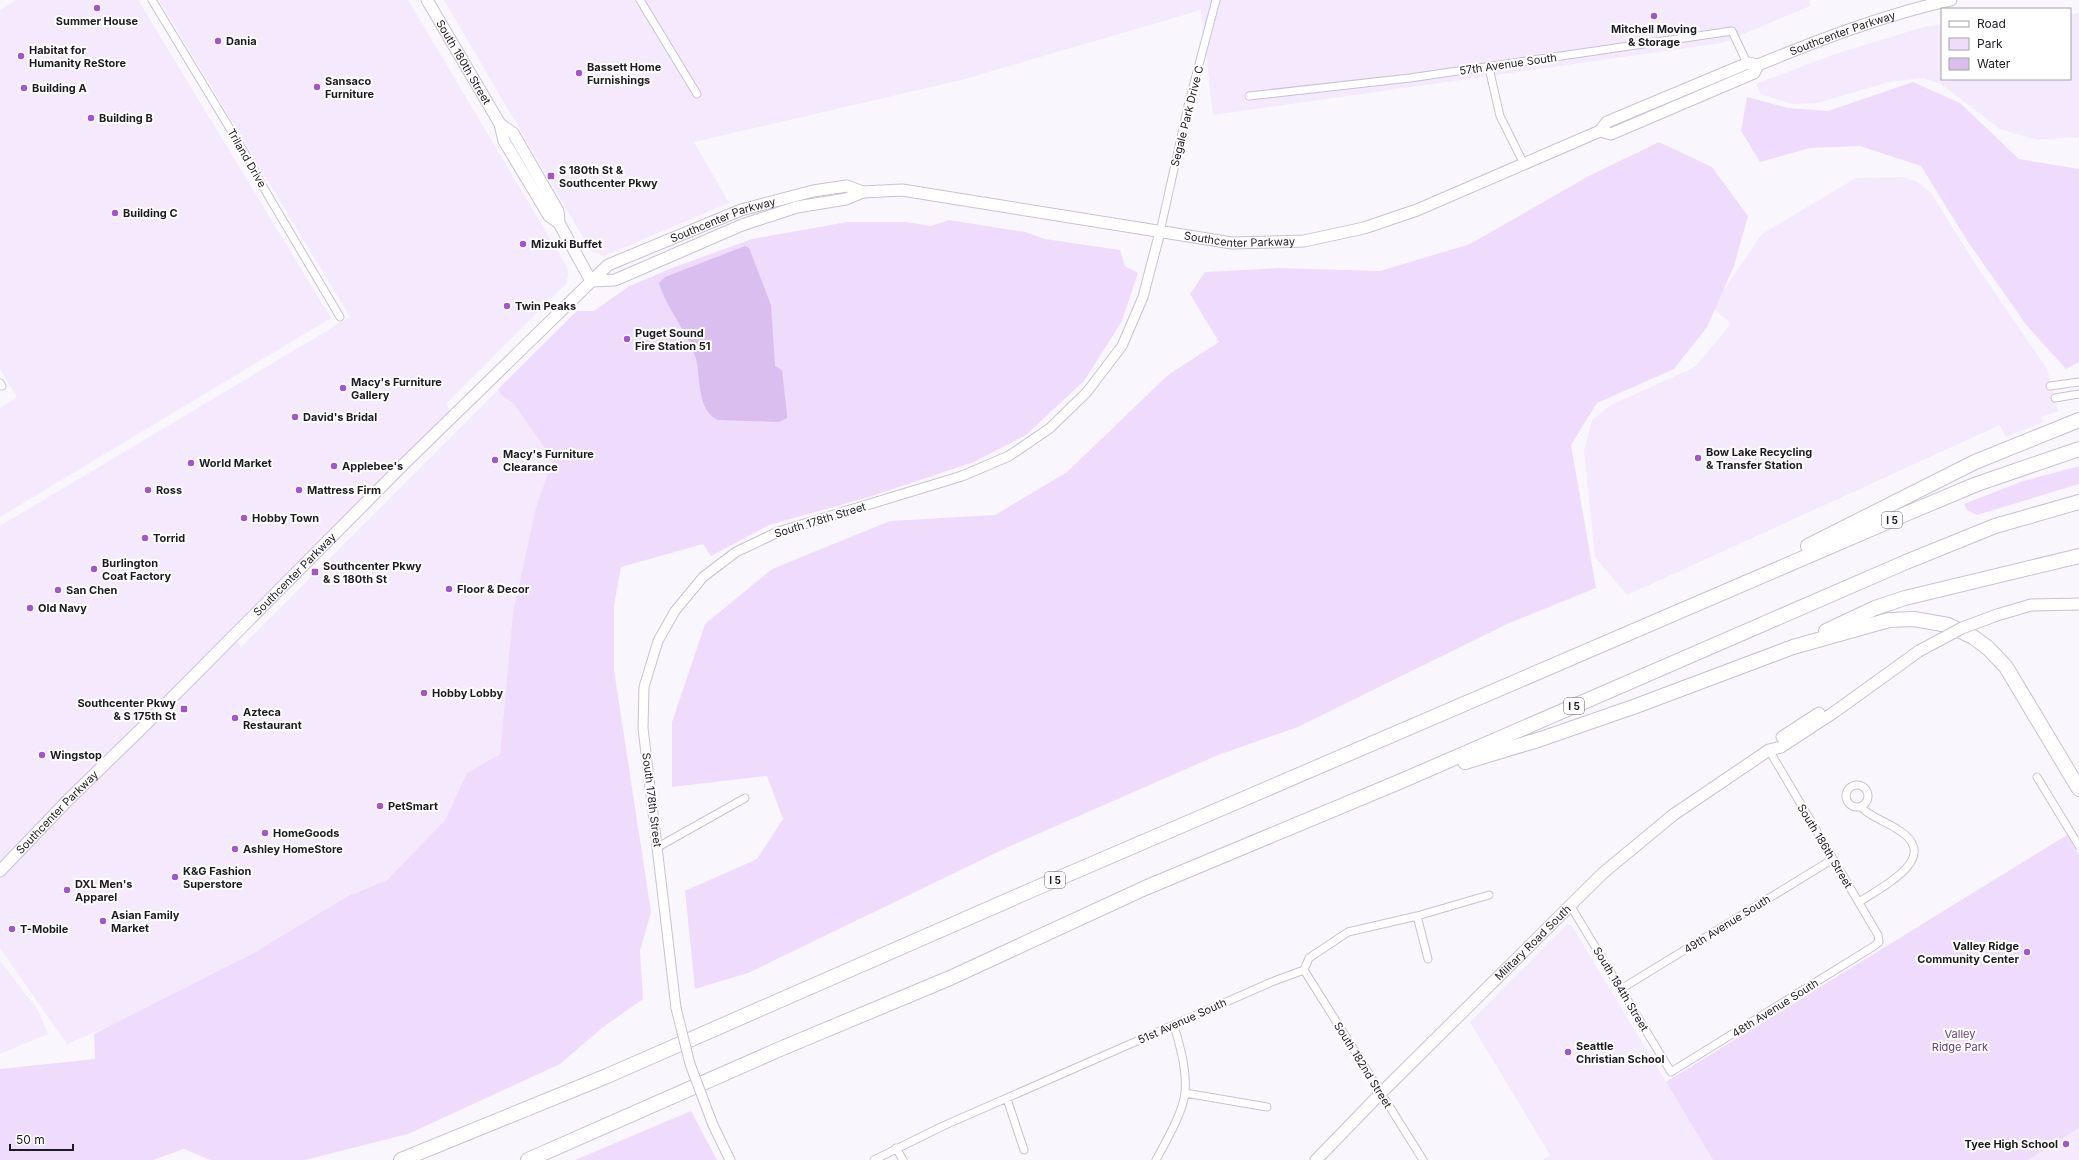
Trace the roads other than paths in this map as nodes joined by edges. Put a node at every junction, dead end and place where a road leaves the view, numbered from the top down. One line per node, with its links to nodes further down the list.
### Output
1 (152, 0): 14 (street, Triland Drive)
2 (427, 0): 13 (main road, South 180th Street)
3 (640, 0): 8 (street)
4 (1216, 0): 12 (street, Segale Park Drive C)
5 (1951, 0): 6 (main road, Southcenter Parkway)
6 (1752, 64): 7 (street, 57th Avenue South); 10 (main road, Southcenter Parkway)
7 (1489, 68): 9 (street, 57th Avenue South); 10 (street)
8 (697, 94)
9 (1249, 96)
10 (1524, 164): 12 (main road, Southcenter Parkway)
11 (863, 192): 12 (main road, Southcenter Parkway); 13 (main road, Southcenter Parkway); 13 (main road, Southcenter Parkway)
12 (1160, 232): 33 (street, South 178th Street)
13 (591, 281): 35 (main road, Southcenter Parkway)
14 (340, 317)
15 (2076, 383): 16 (street)
16 (2050, 386)
17 (2079, 394): 18 (street)
18 (2055, 398)
19 (2079, 420): 23 (highway)
20 (2079, 449): 23 (highway, I 5)
21 (2079, 502): 28 (highway, I 5)
22 (2079, 556): 25 (highway)
23 (1708, 598): 52 (highway, I 5)
24 (2079, 604): 26 (main road, Military Road South, bridge)
25 (1793, 647): 28 (highway); 29 (highway)
26 (1769, 750): 34 (street, South 186th Street); 38 (main road, Military Road South)
27 (2037, 777): 32 (street)
28 (1399, 782): 53 (highway, I 5)
29 (2079, 789)
30 (746, 798): 33 (street)
31 (1861, 807): 37 (street)
32 (2079, 846)
33 (658, 847): 54 (street, South 178th Street, bridge)
34 (1833, 858): 37 (street, South 186th Street); 43 (street, 49th Avenue South)
35 (0, 871)
36 (1489, 895): 39 (street)
37 (1859, 902): 40 (street, South 186th Street)
38 (1570, 905): 43 (street, South 184th Street); 47 (main road, Military Road South)
39 (1417, 916): 41 (street); 42 (street)
40 (1879, 942): 45 (street, 48th Avenue South)
41 (1428, 959)
42 (1304, 970): 44 (street, 51st Avenue South); 47 (street, South 182nd Street)
43 (1621, 989): 45 (street, South 184th Street)
44 (1174, 1025): 46 (street); 48 (street, 51st Avenue South)
45 (1672, 1072)
46 (1185, 1093): 49 (street); 57 (street)
47 (1380, 1093): 58 (main road, Military Road South); 59 (street, South 182nd Street)
48 (1007, 1099): 50 (street, 51st Avenue South); 51 (street)
49 (1267, 1106)
50 (896, 1148): 55 (street, 51st Avenue South); 56 (street)
51 (1024, 1150)
52 (401, 1160)
53 (528, 1160)
54 (730, 1160)
55 (874, 1160)
56 (903, 1160)
57 (1156, 1160)
58 (1316, 1160)
59 (1423, 1160)

